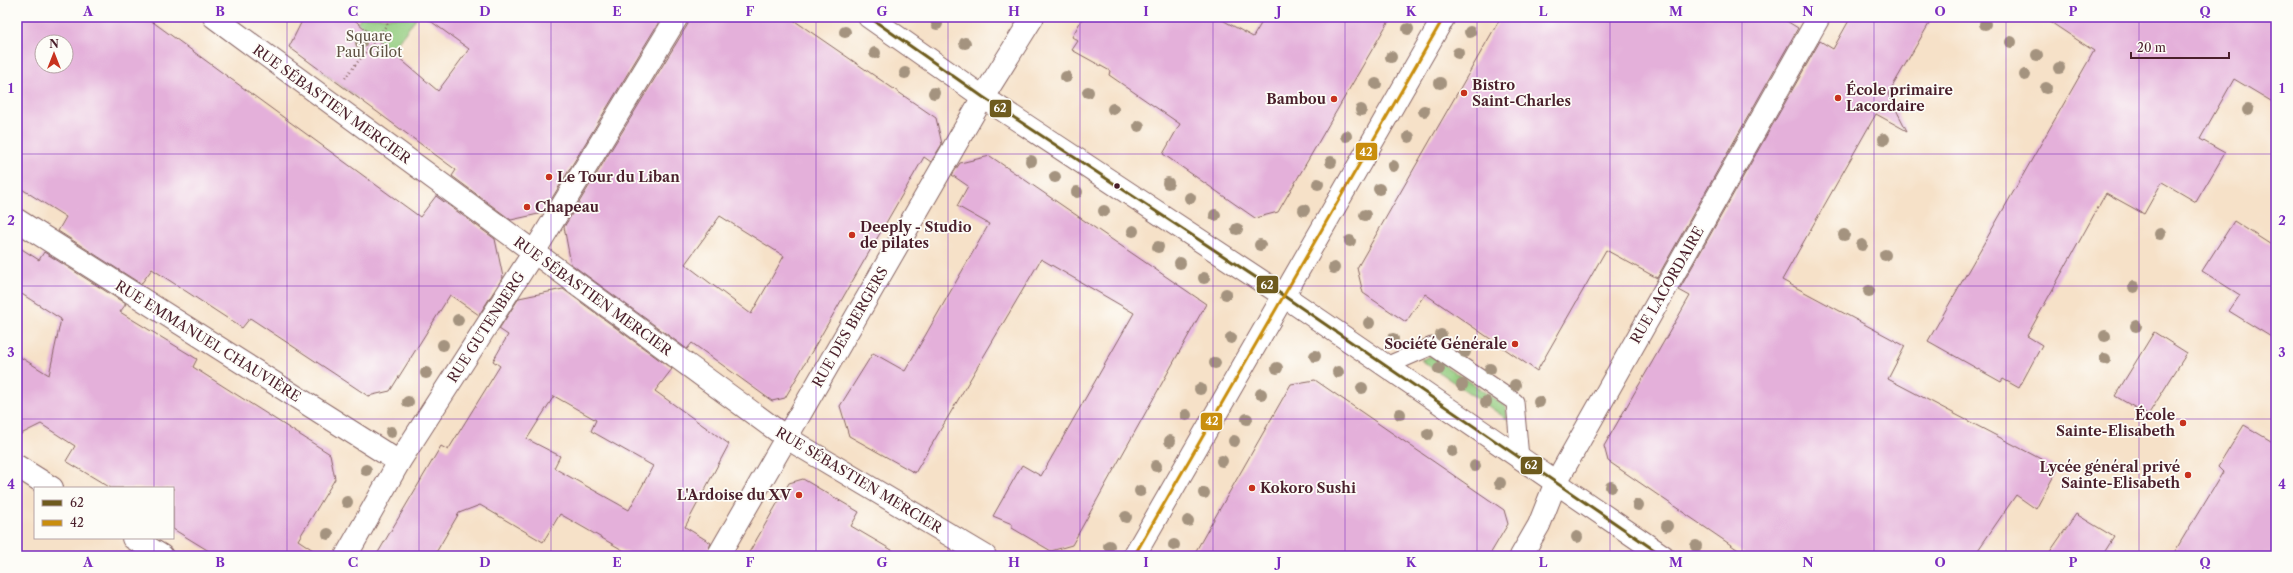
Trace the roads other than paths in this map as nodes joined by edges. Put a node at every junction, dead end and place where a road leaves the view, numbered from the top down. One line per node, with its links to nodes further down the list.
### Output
1 (214, 17): 9 (street, RUE SÉBASTIEN MERCIER)
2 (677, 17): 9 (street, RUE GUTENBERG)
3 (869, 17): 7 (street)
4 (1033, 17): 7 (street, RUE DES BERGERS)
5 (1444, 17): 10 (street)
6 (1819, 17): 16 (street, RUE LACORDAIRE)
7 (983, 97): 10 (street); 12 (street, RUE DES BERGERS)
8 (17, 220): 14 (street, RUE EMMANUEL CHAUVIÈRE)
9 (534, 252): 12 (street, RUE SÉBASTIEN MERCIER); 14 (street, RUE GUTENBERG)
10 (1284, 296): 11 (street); 23 (street)
11 (1386, 366): 13 (street); 13 (lane)
12 (787, 438): 21 (street, RUE DES BERGERS); 22 (street, RUE SÉBASTIEN MERCIER)
13 (1520, 458): 16 (street)
14 (399, 462): 20 (street, RUE GUTENBERG)
15 (17, 466): 17 (street)
16 (1556, 482): 24 (street, RUE LACORDAIRE); 25 (street)
17 (50, 487)
18 (135, 539): 19 (street)
19 (162, 556)
20 (346, 556)
21 (718, 556)
22 (986, 556)
23 (1134, 556)
24 (1521, 556)
25 (1663, 556)

